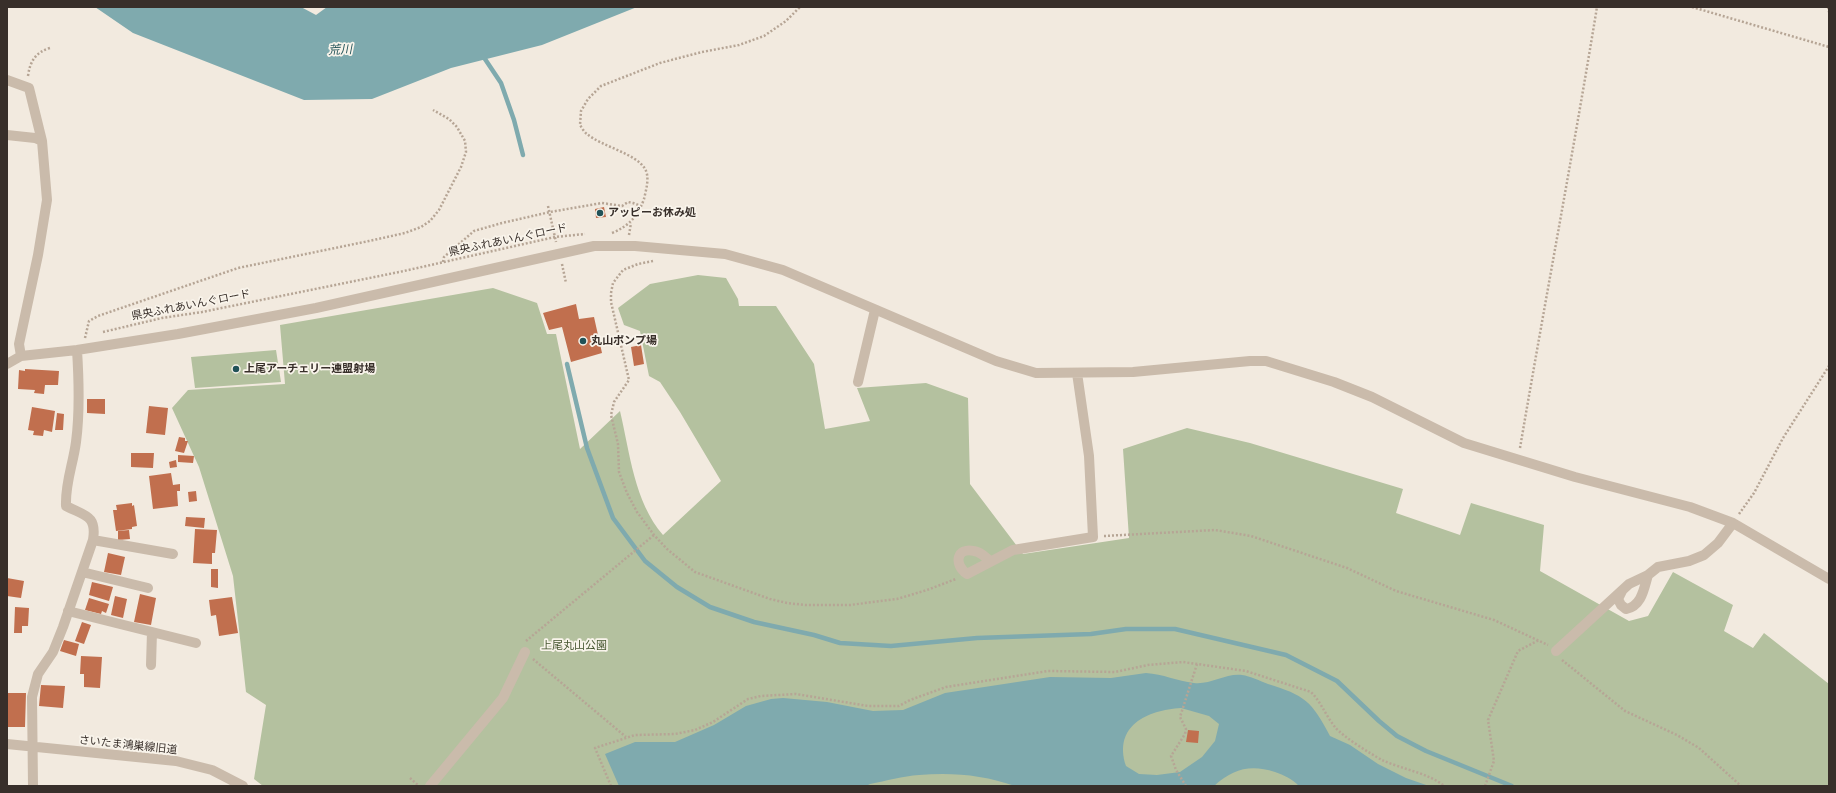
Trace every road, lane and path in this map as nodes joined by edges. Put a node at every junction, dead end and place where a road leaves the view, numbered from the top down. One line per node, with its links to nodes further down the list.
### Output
1 (800, 7): 14 (path)
2 (1597, 7): 31 (path)
3 (1692, 7): 6 (path)
4 (1828, 7): 5 (path)
5 (1829, 12)
6 (1829, 47)
7 (50, 48): 9 (path)
8 (7, 80): 9 (street)
9 (28, 88): 12 (street)
10 (433, 110): 25 (path)
11 (7, 135): 12 (street)
12 (42, 141): 26 (street)
13 (548, 206): 15 (path)
14 (641, 206): 15 (path); 17 (path)
15 (550, 212): 18 (path); 20 (path)
16 (586, 234): 18 (path, 県央ふれあいんぐロード)
17 (607, 235)
18 (556, 239): 20 (path, 県央ふれあいんぐロード)
19 (659, 259): 33 (path)
20 (443, 262): 24 (path, 県央ふれあいんぐロード)
21 (561, 262): 22 (path)
22 (566, 283)
23 (875, 310): 25 (street); 29 (street); 30 (street)
24 (98, 334)
25 (80, 349): 26 (street); 35 (street)
26 (21, 356): 27 (street)
27 (7, 364)
28 (1829, 366): 32 (path)
29 (1077, 373): 31 (street); 34 (street)
30 (858, 382)
31 (1518, 459): 32 (street)
32 (1733, 523): 40 (street); 41 (street)
33 (654, 535): 39 (path); 49 (path)
34 (1093, 537): 37 (street); 46 (path)
35 (93, 540): 36 (street); 38 (street)
36 (173, 554)
37 (990, 561): 39 (street); 39 (street)
38 (82, 572): 42 (street); 44 (street)
39 (967, 574)
40 (1648, 575): 43 (street); 43 (street)
41 (1829, 579)
42 (148, 588)
43 (1622, 590): 48 (street)
44 (68, 611): 45 (street); 54 (street)
45 (152, 632): 47 (street); 51 (street)
46 (1539, 640): 48 (path); 63 (path)
47 (196, 643)
48 (1556, 651): 64 (path)
49 (525, 652): 52 (path); 60 (street)
50 (1197, 664): 52 (path); 56 (path); 62 (path)
51 (152, 665)
52 (626, 737): 61 (path)
53 (7, 744): 54 (street, さいたま鴻巣線旧道)
54 (34, 747): 57 (street); 58 (street, さいたま鴻巣線旧道)
55 (410, 778): 59 (path)
56 (1444, 785)
57 (33, 786)
58 (243, 786)
59 (419, 786)
60 (430, 786)
61 (611, 786)
62 (1186, 786)
63 (1485, 786)
64 (1741, 786)

